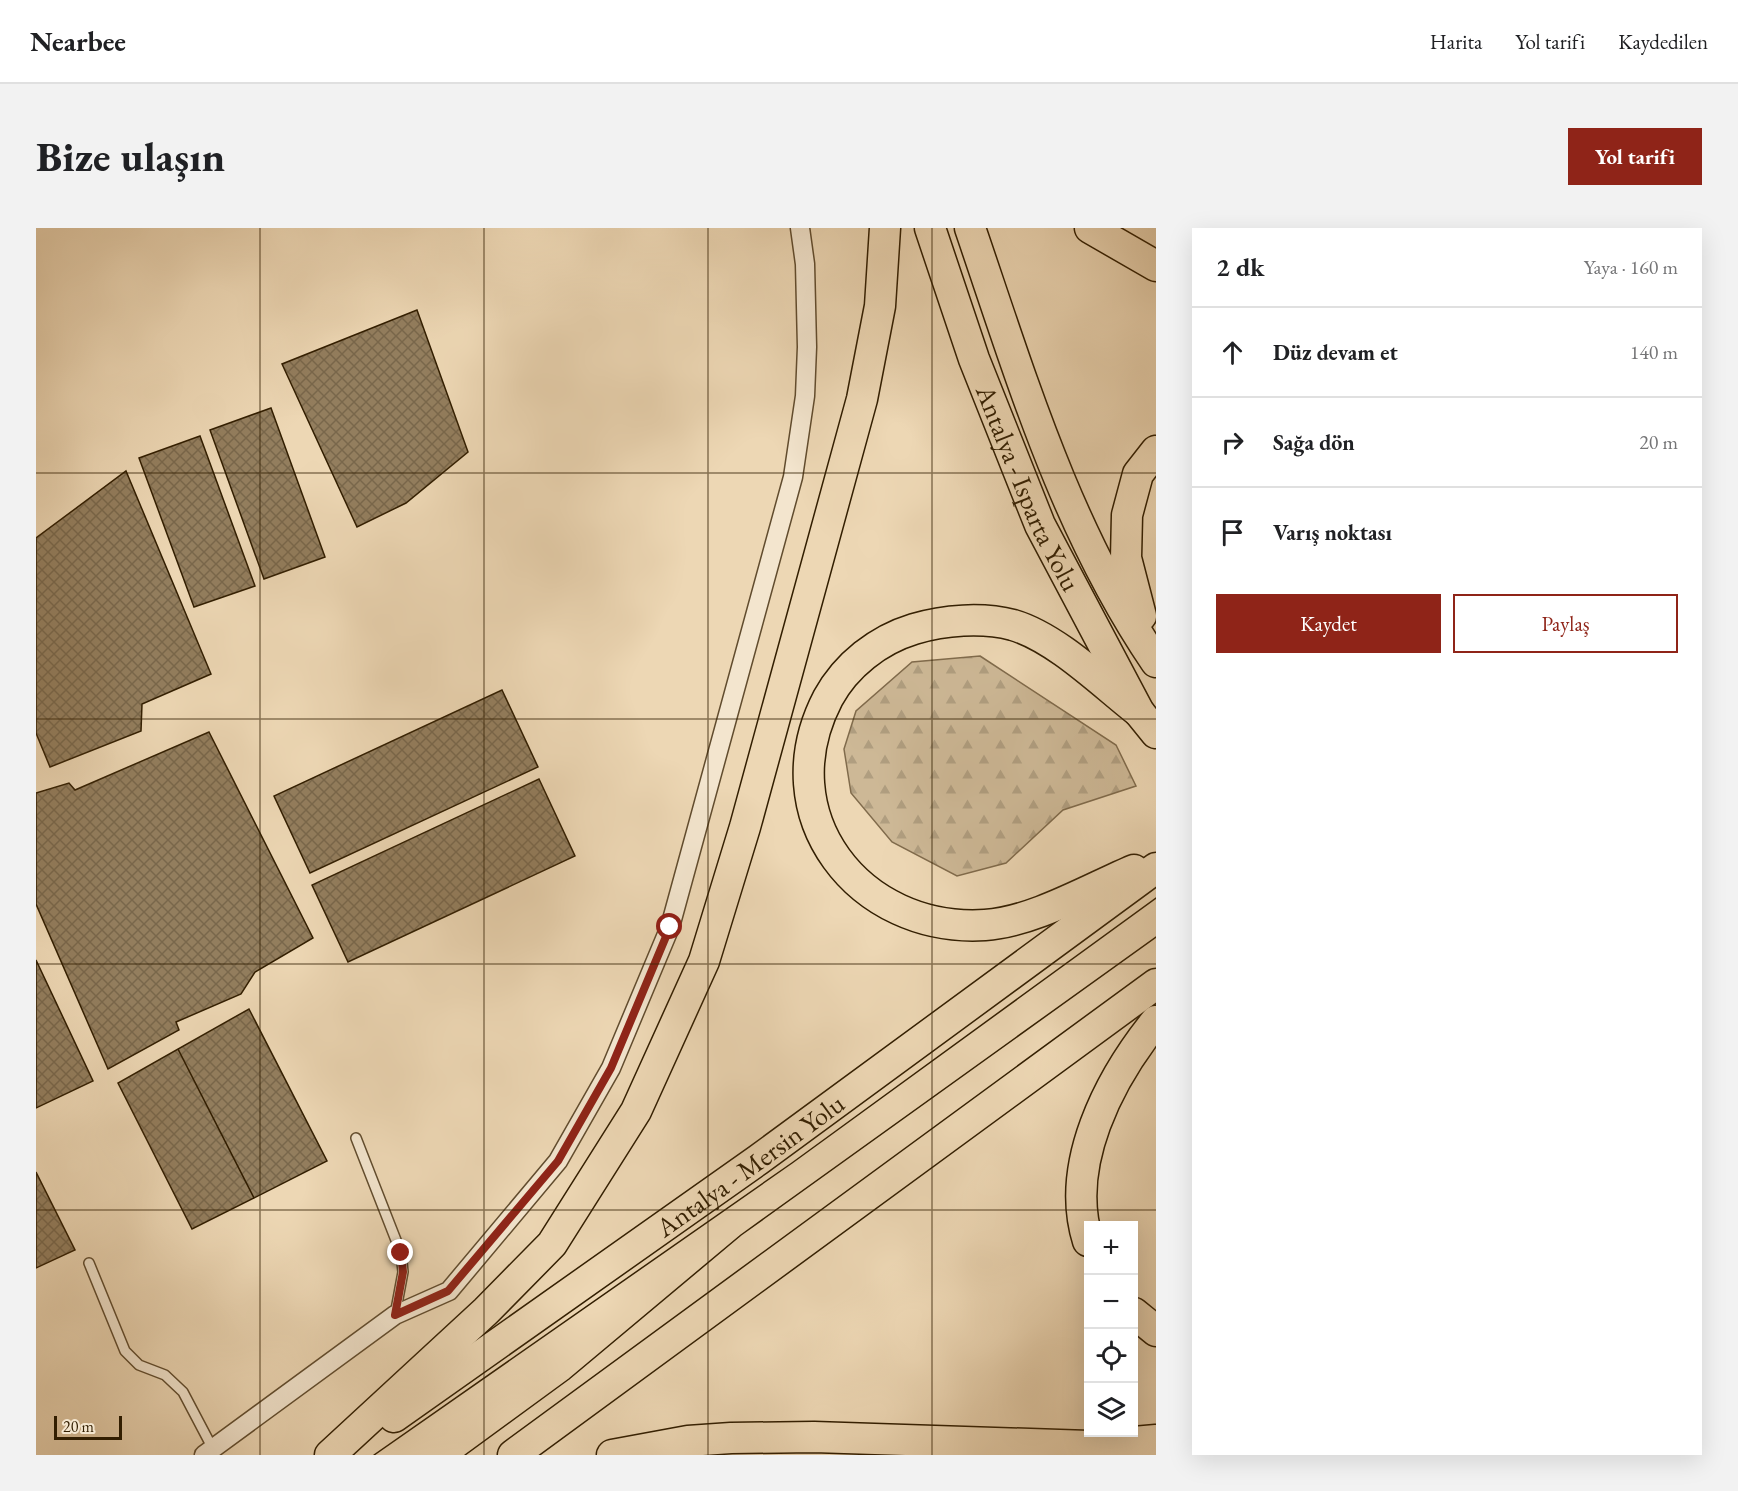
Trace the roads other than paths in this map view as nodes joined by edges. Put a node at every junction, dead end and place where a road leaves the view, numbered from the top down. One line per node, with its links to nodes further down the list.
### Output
1 (800, 228): 17 (street)
2 (885, 228): 22 (highway)
3 (930, 228): 9 (highway, Antalya - Isparta Yolu)
4 (970, 228): 8 (highway, Antalya - Isparta Yolu)
5 (1090, 228): 6 (highway)
6 (1156, 266)
7 (1156, 451): 8 (highway)
8 (1155, 660)
9 (1148, 723): 10 (highway)
10 (1156, 861)
11 (1156, 868): 23 (highway, Antalya - Mersin Yolu)
12 (1156, 984): 24 (highway)
13 (1156, 1021): 15 (highway)
14 (356, 1138): 17 (lane)
15 (1084, 1226)
16 (88, 1263): 21 (lane)
17 (395, 1315): 21 (street)
18 (1138, 1316): 19 (highway)
19 (1156, 1331)
20 (1156, 1440): 25 (highway)
21 (209, 1452)
22 (330, 1455)
23 (341, 1455)
24 (513, 1455)
25 (612, 1455)

